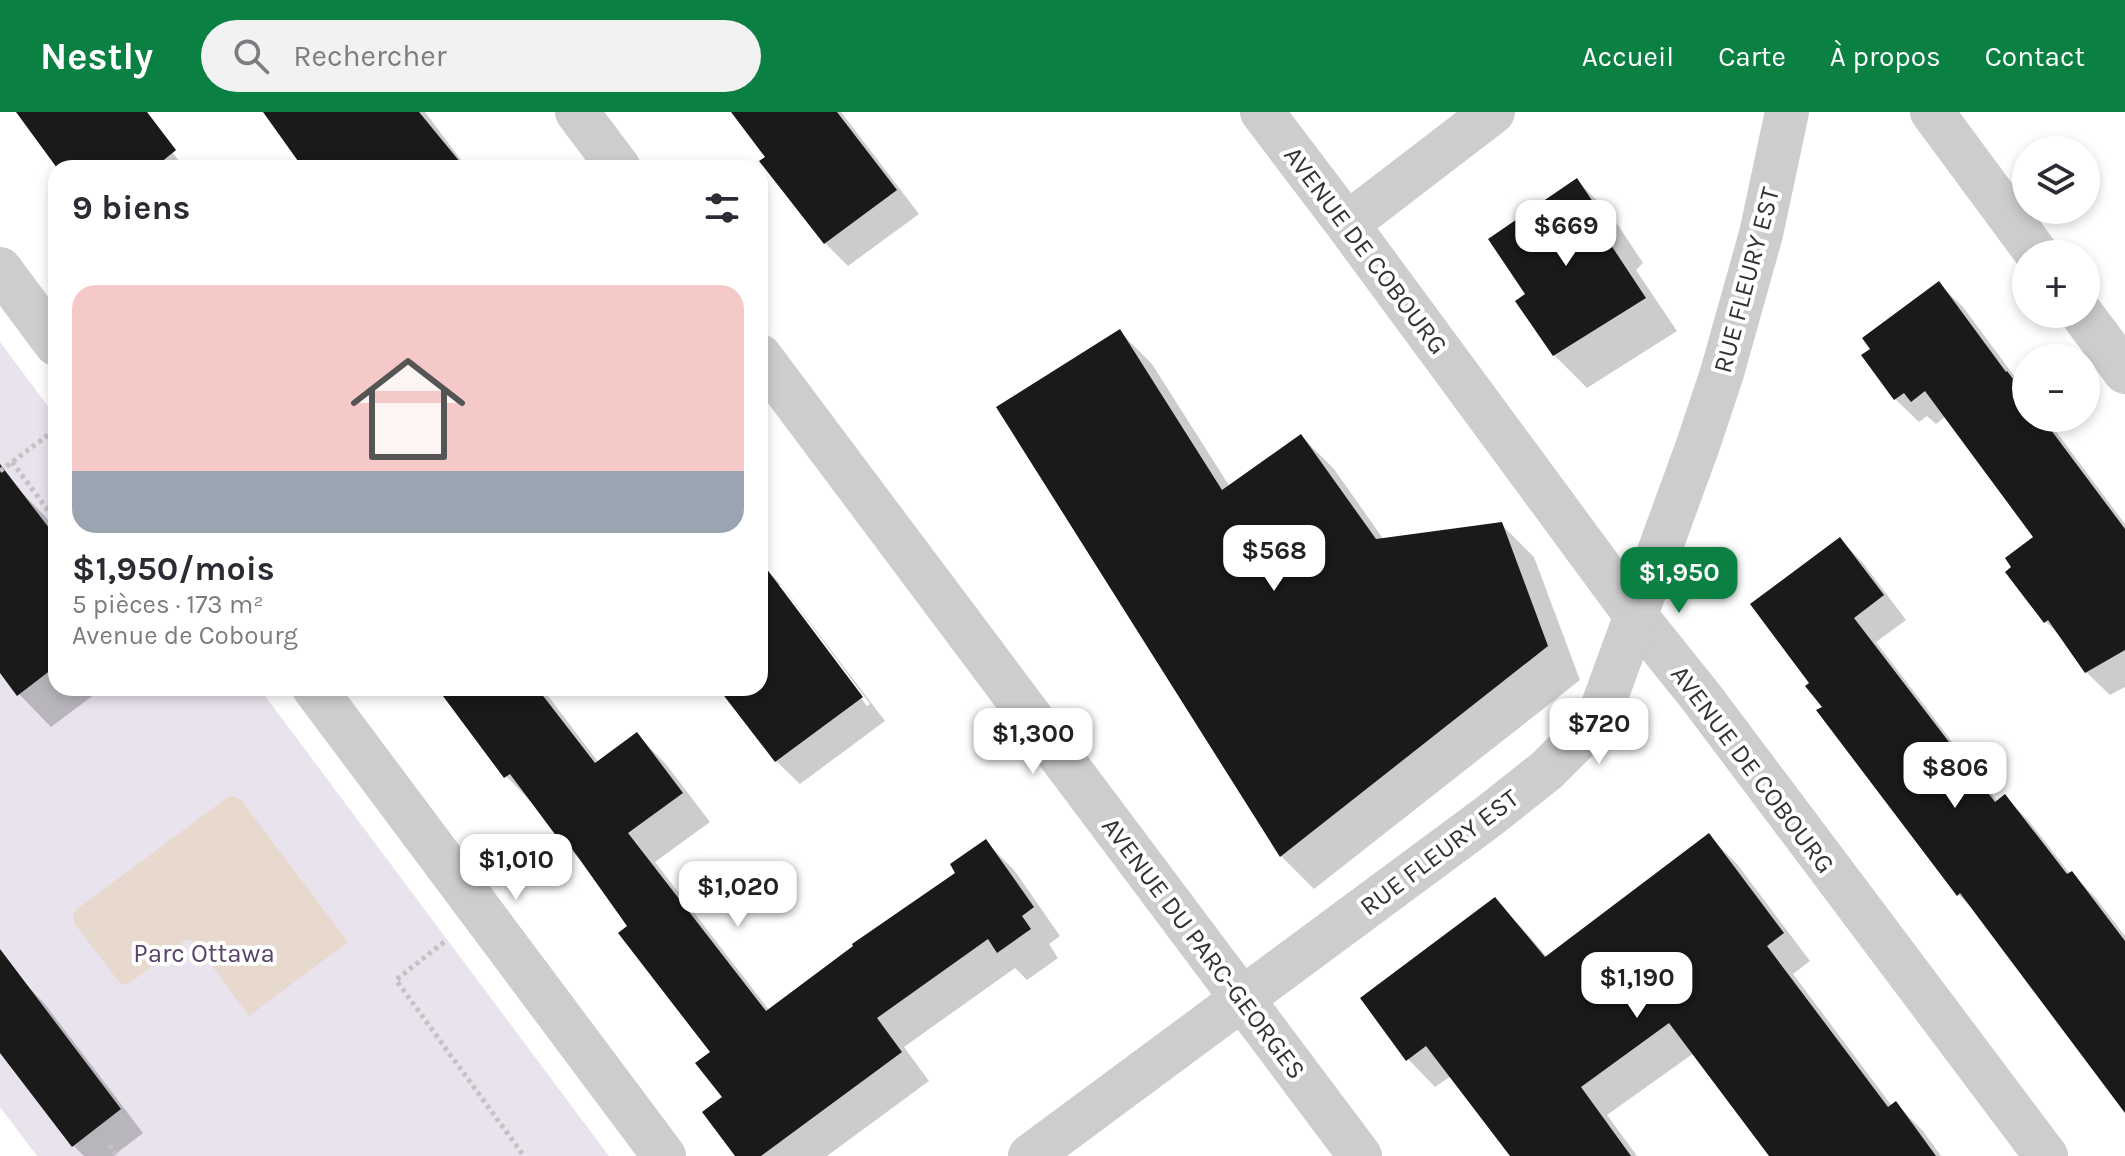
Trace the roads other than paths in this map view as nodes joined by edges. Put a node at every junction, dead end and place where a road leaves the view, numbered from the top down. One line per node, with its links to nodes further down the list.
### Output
1 (577, 112): 6 (street)
2 (1262, 112): 7 (street, AVENUE DE COBOURG)
3 (1493, 112): 7 (street)
4 (1787, 112): 14 (street, RUE FLEURY EST)
5 (1932, 112): 8 (street)
6 (613, 160)
7 (1347, 224): 14 (street, AVENUE DE COBOURG)
8 (2027, 240)
9 (0, 269): 11 (street)
10 (2092, 328): 13 (street)
11 (48, 333)
12 (768, 367): 16 (street, AVENUE DU PARC-GEORGES)
13 (2125, 372)
14 (1636, 616): 16 (street, RUE FLEURY EST); 20 (street, AVENUE DE COBOURG)
15 (320, 696): 17 (street)
16 (1242, 999): 18 (street, RUE FLEURY EST); 19 (street, AVENUE DU PARC-GEORGES)
17 (664, 1156)
18 (1030, 1156)
19 (1360, 1156)
20 (2046, 1156)

